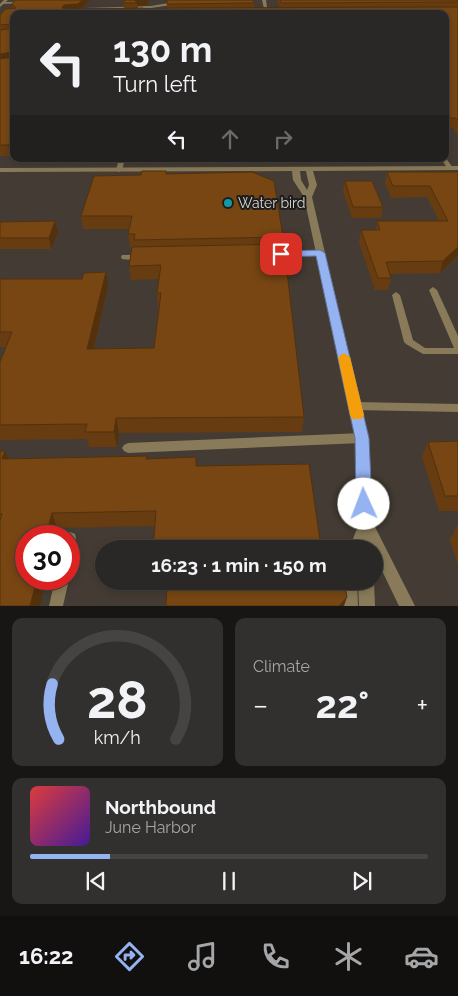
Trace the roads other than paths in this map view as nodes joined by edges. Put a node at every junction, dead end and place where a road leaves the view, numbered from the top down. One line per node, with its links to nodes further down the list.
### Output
1 (93, 0): 5 (lane)
2 (172, 0): 5 (lane)
3 (3, 3): 4 (lane)
4 (31, 3)
5 (86, 8)
6 (121, 162): 11 (lane)
7 (454, 168): 9 (street)
8 (296, 169): 9 (street); 11 (street); 12 (street)
9 (310, 169): 12 (street)
10 (0, 170): 11 (street)
11 (119, 170)
12 (308, 198): 13 (street)
13 (320, 253): 14 (lane); 20 (street)
14 (272, 254)
15 (125, 257): 16 (lane)
16 (145, 257)
17 (433, 290): 19 (lane)
18 (396, 295): 19 (lane)
19 (458, 349)
20 (355, 406): 21 (lane); 22 (street)
21 (458, 408)
22 (362, 438): 23 (lane); 24 (street)
23 (128, 448)
24 (365, 520): 25 (lane); 26 (street); 33 (street)
25 (358, 540)
26 (365, 540)
27 (60, 590): 30 (lane)
28 (350, 590): 31 (lane)
29 (366, 590): 32 (street)
30 (56, 606)
31 (351, 606)
32 (367, 606)
33 (407, 606)

